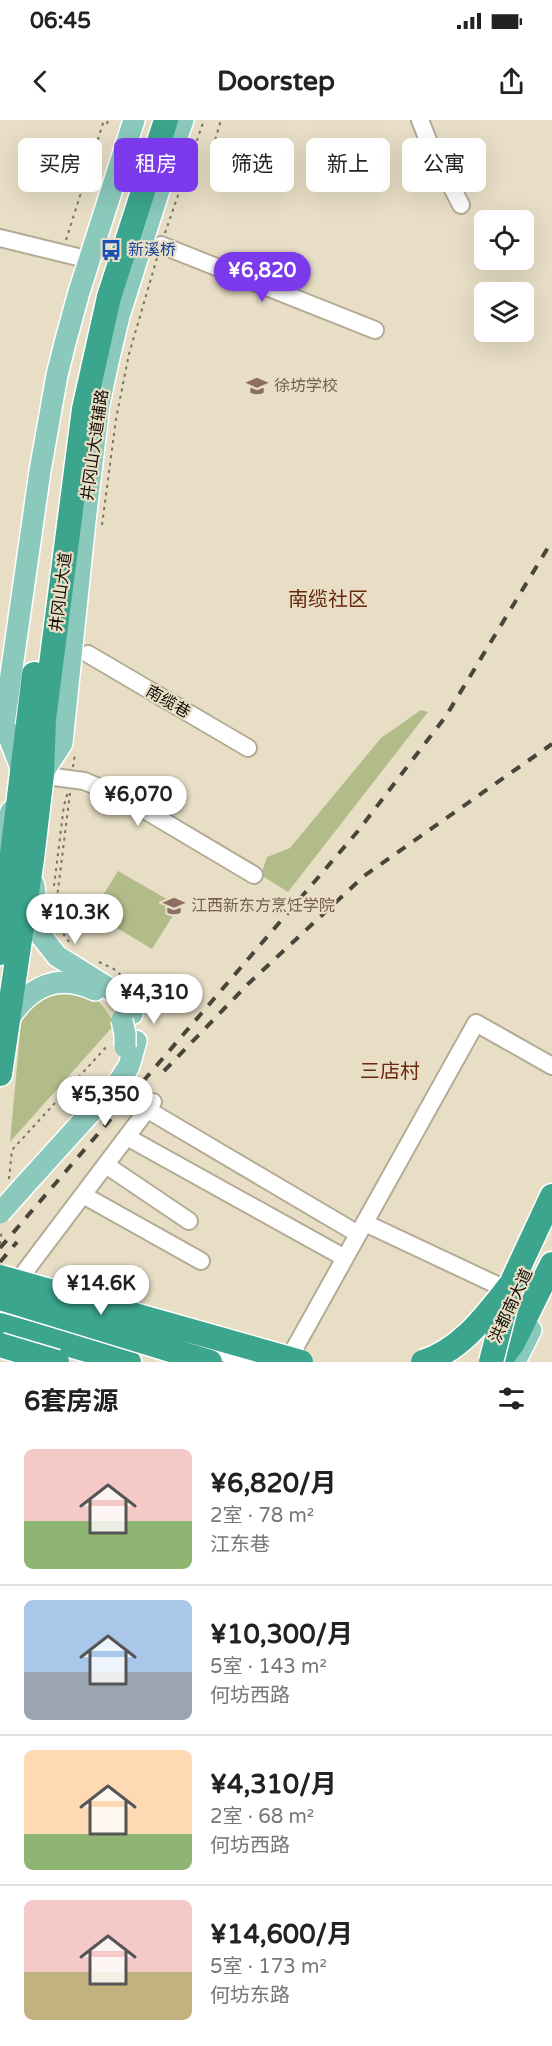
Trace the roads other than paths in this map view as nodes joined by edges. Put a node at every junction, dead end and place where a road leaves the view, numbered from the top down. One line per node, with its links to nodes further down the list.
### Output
1 (134, 120): 9 (main road)
2 (155, 120): 13 (highway, 井冈山大道)
3 (166, 120): 13 (highway, 井冈山大道)
4 (183, 120): 13 (main road, 井冈山大道辅路)
5 (420, 120): 6 (street)
6 (461, 205)
7 (0, 238): 9 (street)
8 (161, 245): 10 (street)
9 (90, 260): 13 (main road)
10 (375, 330)
11 (88, 654): 12 (street, 南缆巷)
12 (248, 748)
13 (32, 774): 14 (main road, 井冈山大道辅路); 15 (highway, 井冈山大道); 16 (street); 17 (highway, 井冈山大道)
14 (0, 844)
15 (32, 859): 18 (main road); 19 (highway, 井冈山大道)
16 (255, 875)
17 (0, 953)
18 (127, 1017): 19 (main road); 24 (main road, bridge)
19 (8, 1020): 21 (highway, 井冈山大道)
20 (552, 1066): 30 (street)
21 (0, 1074)
22 (127, 1137): 23 (street); 30 (street); 31 (street)
23 (106, 1165): 25 (street); 29 (street)
24 (13, 1185): 27 (main road, bridge)
25 (83, 1195): 32 (street); 36 (street)
26 (552, 1196): 35 (highway)
27 (2, 1217)
28 (552, 1217): 35 (main road, 洪都南大道)
29 (189, 1221)
30 (362, 1229): 31 (street); 35 (street)
31 (345, 1258): 46 (street)
32 (201, 1261)
33 (552, 1264): 40 (highway)
34 (552, 1288): 40 (main road, 洪都南大道)
35 (514, 1289): 48 (highway, bridge); 49 (main road, 洪都南大道); 50 (highway, bridge)
36 (2, 1302): 42 (highway); 43 (street); 44 (highway, bridge); 45 (street); 47 (highway, bridge)
37 (0, 1334): 39 (street)
38 (0, 1345): 41 (highway, bridge)
39 (29, 1356): 41 (street)
40 (510, 1357)
41 (55, 1362)
42 (129, 1362)
43 (188, 1362)
44 (210, 1362)
45 (254, 1362)
46 (287, 1362)
47 (301, 1362)
48 (423, 1362)
49 (485, 1362)
50 (491, 1362)

